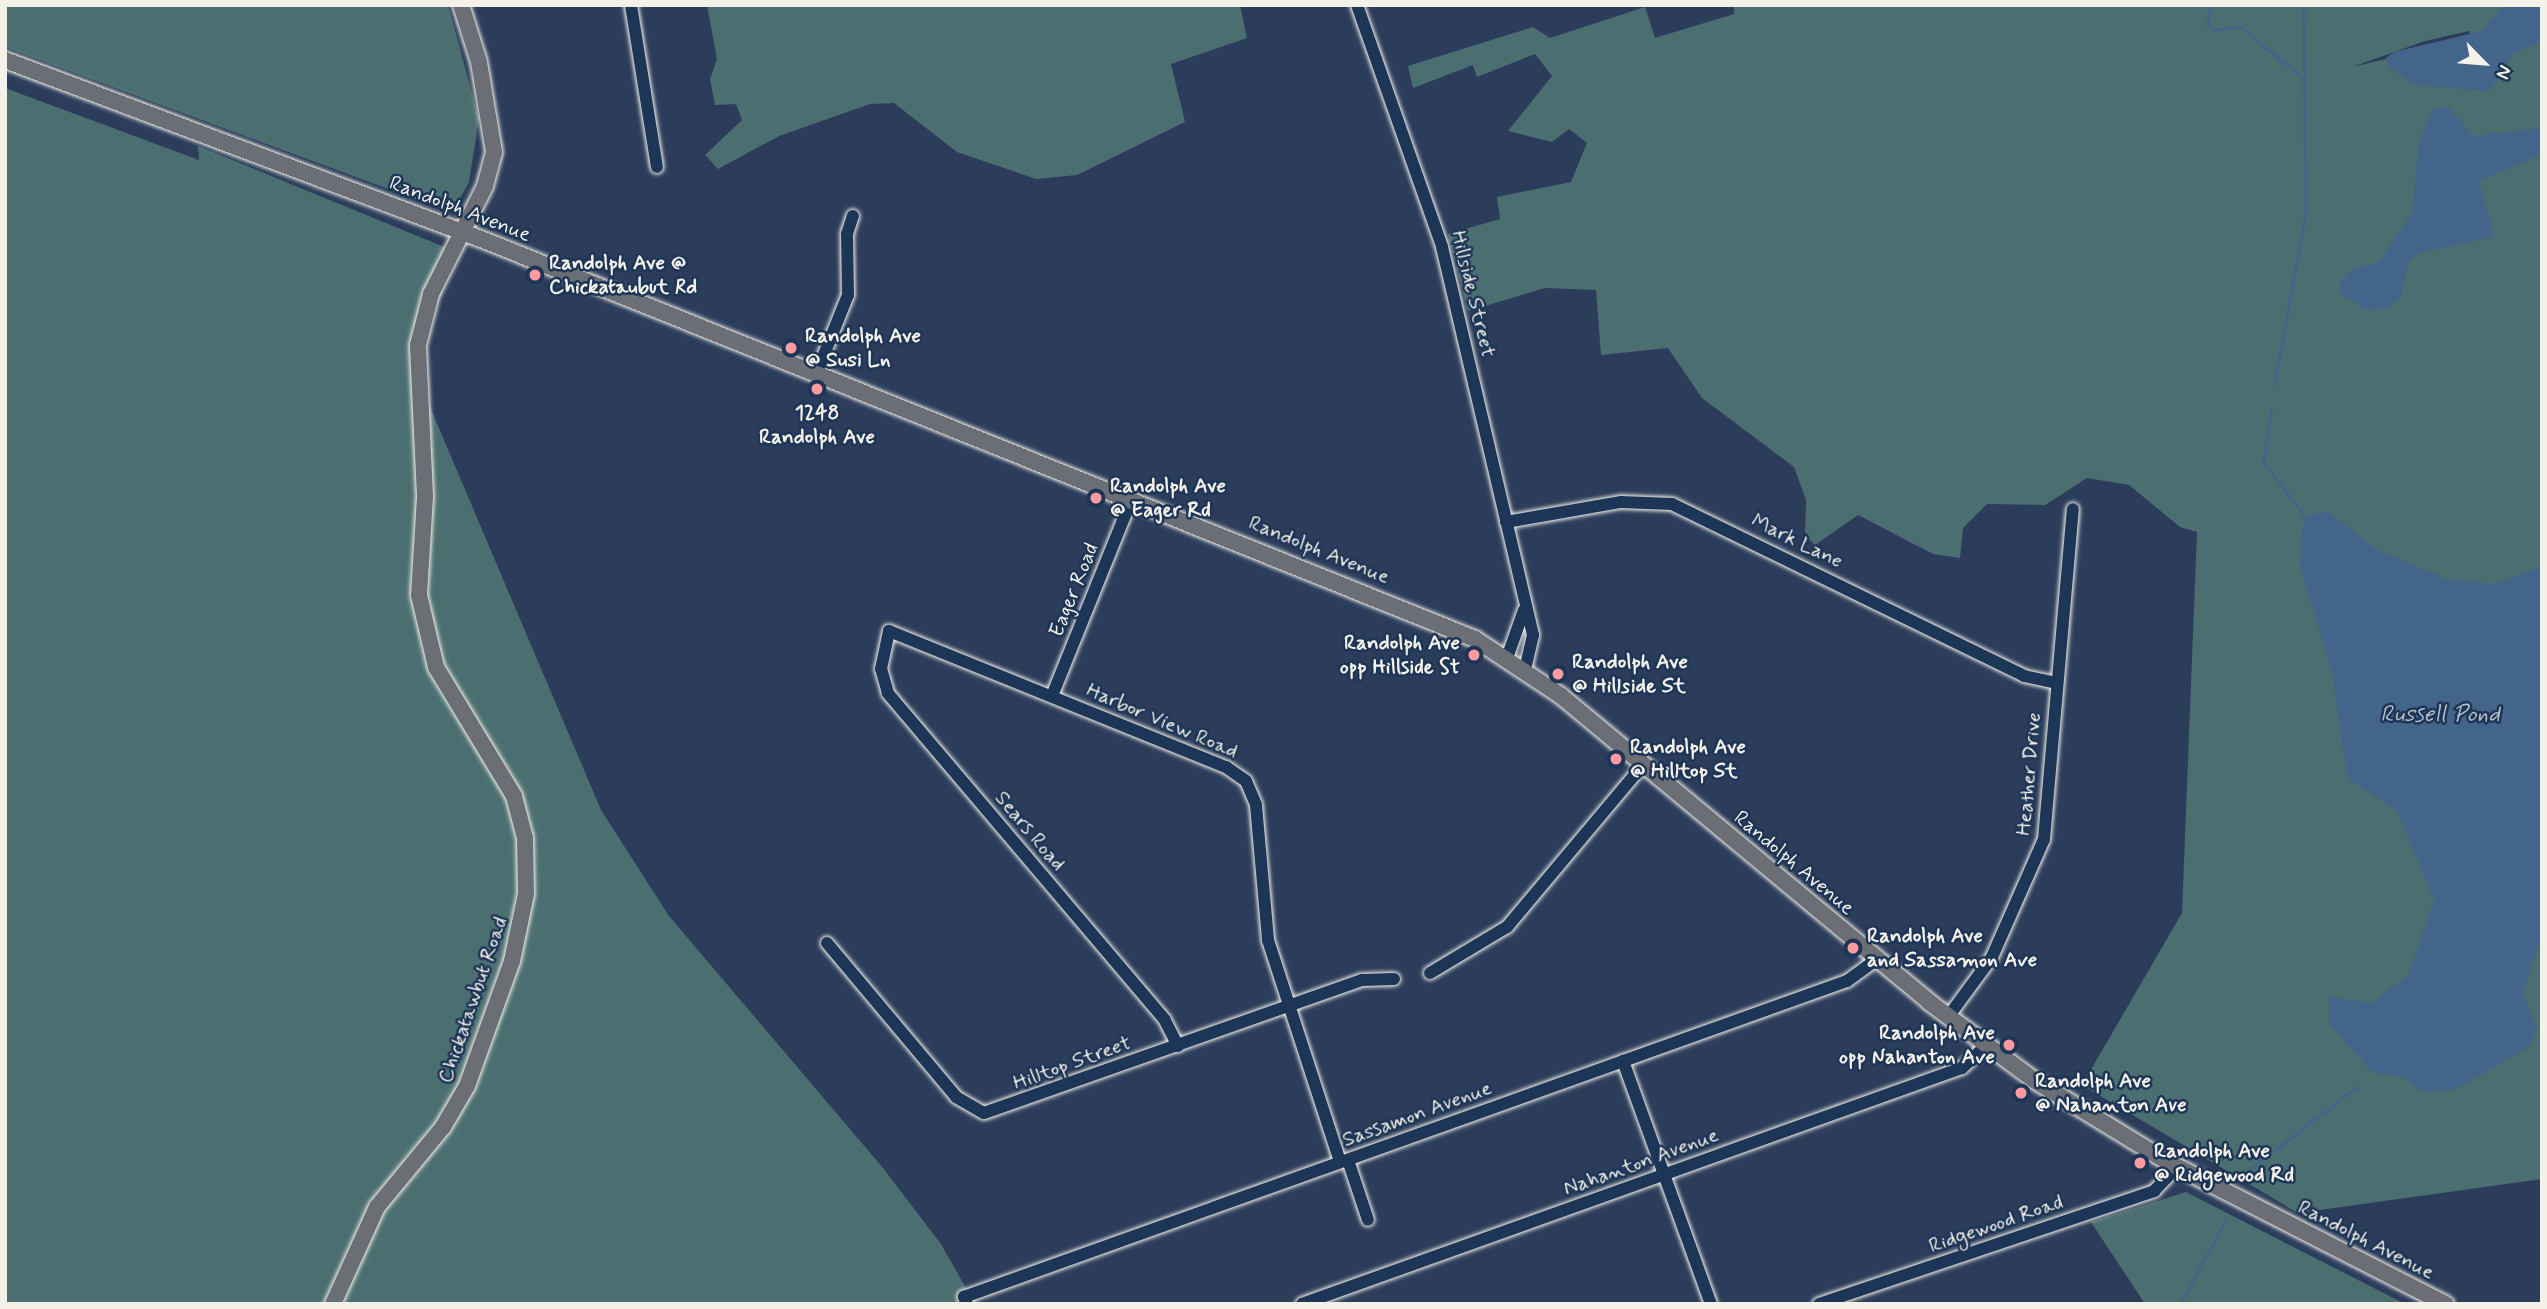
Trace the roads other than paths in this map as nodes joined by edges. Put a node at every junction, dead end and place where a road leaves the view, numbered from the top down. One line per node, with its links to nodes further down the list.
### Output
1 (461, 5): 7 (main road, Chickatawbut Road)
2 (631, 5): 5 (street)
3 (1357, 5): 11 (street, Hillside Street)
4 (5, 60): 7 (main road, Randolph Avenue)
5 (657, 167)
6 (853, 216): 8 (street)
7 (463, 232): 8 (main road, Randolph Avenue); 33 (main road, Chickatawbut Road)
8 (817, 372): 9 (main road, Randolph Avenue)
9 (1132, 498): 14 (main road, Randolph Avenue); 17 (street, Eager Road)
10 (2073, 509): 16 (street, Heather Drive)
11 (1506, 522): 12 (street, Hillside Street); 16 (street, Mark Lane)
12 (1525, 599): 14 (street, Hillside Street); 15 (street, Hillside Street)
13 (889, 631): 17 (street, Harbor View Road); 25 (street, Sears Road)
14 (1507, 658): 15 (main road, Randolph Avenue)
15 (1525, 669): 18 (main road, Randolph Avenue)
16 (2056, 683): 24 (street, Heather Drive)
17 (1052, 696): 23 (street, Harbor View Road)
18 (1644, 764): 20 (main road, Randolph Avenue); 21 (street)
19 (827, 943): 25 (street, Hilltop Street)
20 (1877, 959): 24 (main road, Randolph Avenue); 27 (street, Sassamon Avenue)
21 (1430, 973)
22 (1394, 979): 23 (street, Hilltop Street)
23 (1288, 1006): 25 (street, Hilltop Street); 28 (street, Harbor View Road)
24 (1948, 1017): 26 (main road, Randolph Avenue)
25 (1178, 1046)
26 (1986, 1046): 29 (main road, Randolph Avenue); 30 (street, Nahanton Avenue)
27 (1623, 1061): 28 (street, Sassamon Avenue); 30 (street)
28 (1344, 1161): 31 (street, Harbor View Road); 32 (street, Sassamon Avenue)
29 (2178, 1167): 36 (street, Ridgewood Road); 37 (main road, Randolph Avenue)
30 (1666, 1174): 34 (street, Nahanton Avenue); 35 (street)
31 (1368, 1220)
32 (965, 1301)
33 (334, 1304)
34 (1302, 1304)
35 (1711, 1304)
36 (1819, 1304)
37 (2445, 1304)

